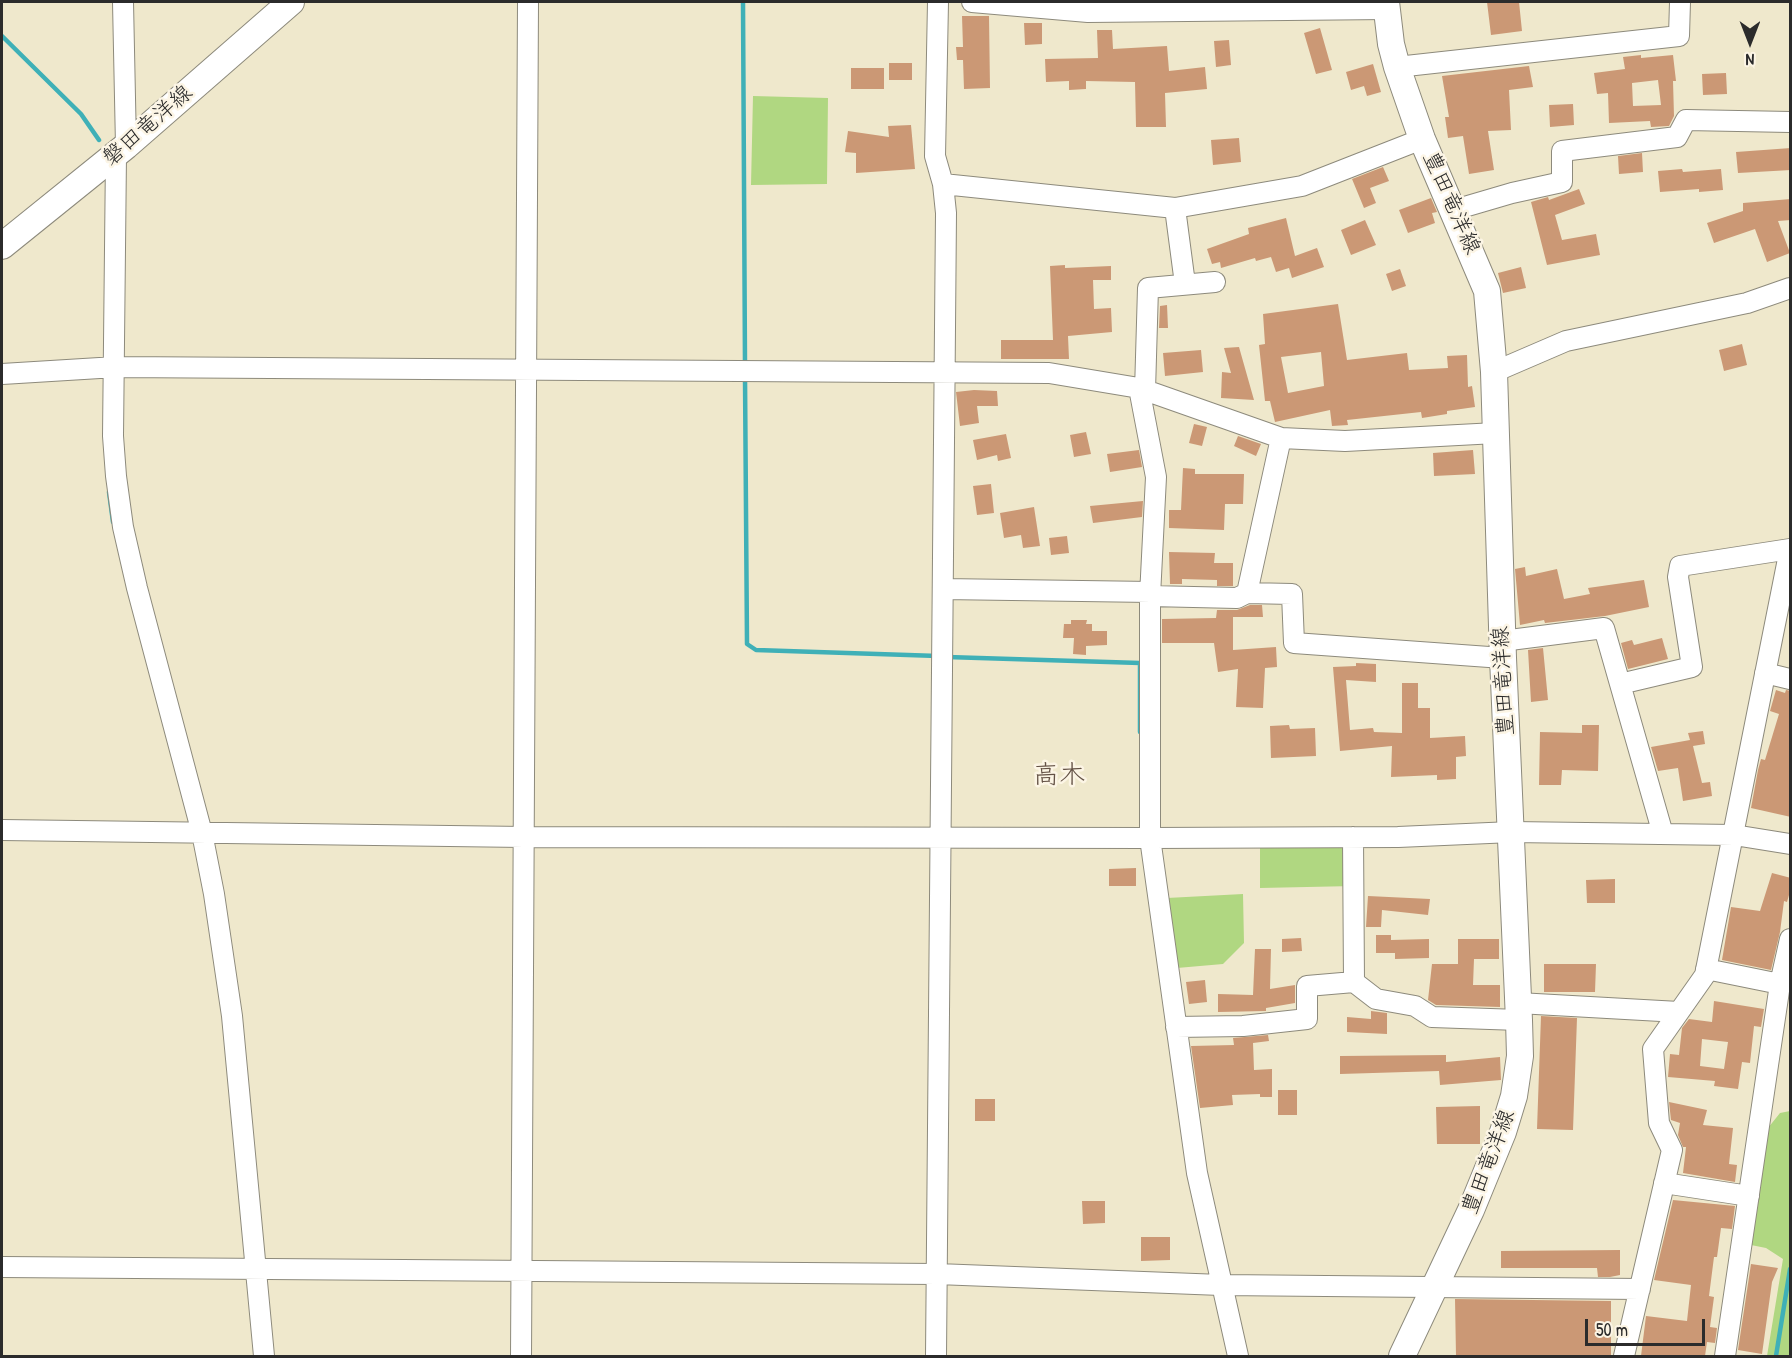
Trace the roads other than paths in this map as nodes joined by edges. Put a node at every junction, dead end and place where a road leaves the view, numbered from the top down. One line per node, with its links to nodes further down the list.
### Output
1 (123, 2): 11 (street)
2 (291, 2): 11 (main road, 磐田竜洋線)
3 (528, 2): 20 (street)
4 (938, 2): 12 (street)
5 (972, 2): 7 (street)
6 (1680, 2): 8 (street)
7 (1386, 5): 8 (main road, 豊田竜洋線)
8 (1397, 68): 10 (main road, 豊田竜洋線)
9 (1791, 122): 14 (street)
10 (1422, 139): 13 (street); 14 (main road, 豊田竜洋線)
11 (121, 150): 15 (main road, 磐田竜洋線); 19 (street)
12 (943, 184): 13 (street); 23 (street)
13 (1175, 208): 17 (street)
14 (1454, 210): 21 (main road, 豊田竜洋線)
15 (2, 246)
16 (1215, 282): 17 (street)
17 (1185, 285): 24 (street)
18 (1791, 288): 21 (street)
19 (116, 367): 20 (street); 22 (street); 37 (street)
20 (526, 370): 23 (street); 40 (street)
21 (1494, 372): 25 (main road, 豊田竜洋線)
22 (2, 374)
23 (944, 374): 24 (street); 28 (street)
24 (1142, 390): 26 (street); 30 (street)
25 (1496, 433): 26 (street); 31 (main road, 豊田竜洋線)
26 (1281, 438): 29 (street)
27 (1790, 549): 32 (street); 34 (street)
28 (943, 589): 30 (street); 41 (street)
29 (1247, 593): 30 (street); 31 (street)
30 (1151, 594): 43 (street)
31 (1502, 650): 34 (street); 36 (main road, 豊田竜洋線)
32 (1765, 673): 33 (street); 39 (street)
33 (1791, 679)
34 (1620, 684): 38 (street)
35 (2, 830): 37 (street)
36 (1512, 832): 38 (street); 42 (street); 49 (main road, 豊田竜洋線)
37 (202, 833): 40 (street); 55 (street)
38 (1663, 834): 39 (street)
39 (1734, 835): 44 (street); 46 (street)
40 (524, 837): 41 (street); 56 (street)
41 (941, 837): 43 (street); 57 (street)
42 (1353, 837): 43 (street); 47 (street)
43 (1150, 838): 51 (street)
44 (1791, 844)
45 (1791, 939): 48 (street)
46 (1706, 969): 48 (street); 50 (street)
47 (1354, 982): 49 (street); 51 (street)
48 (1780, 984): 53 (street)
49 (1519, 1011): 50 (street); 59 (main road, 豊田竜洋線)
50 (1679, 1012): 52 (street)
51 (1176, 1027): 58 (street)
52 (1664, 1184): 53 (street); 60 (street)
53 (1749, 1196): 67 (street)
54 (2, 1268): 55 (street)
55 (256, 1270): 56 (street); 61 (street)
56 (522, 1271): 57 (street); 62 (street)
57 (937, 1274): 58 (street); 63 (street)
58 (1221, 1285): 59 (street); 64 (street)
59 (1436, 1286): 60 (street); 65 (main road, 豊田竜洋線)
60 (1640, 1288): 66 (street)
61 (264, 1356)
62 (521, 1356)
63 (936, 1356)
64 (1238, 1356)
65 (1402, 1356)
66 (1624, 1356)
67 (1725, 1356)

